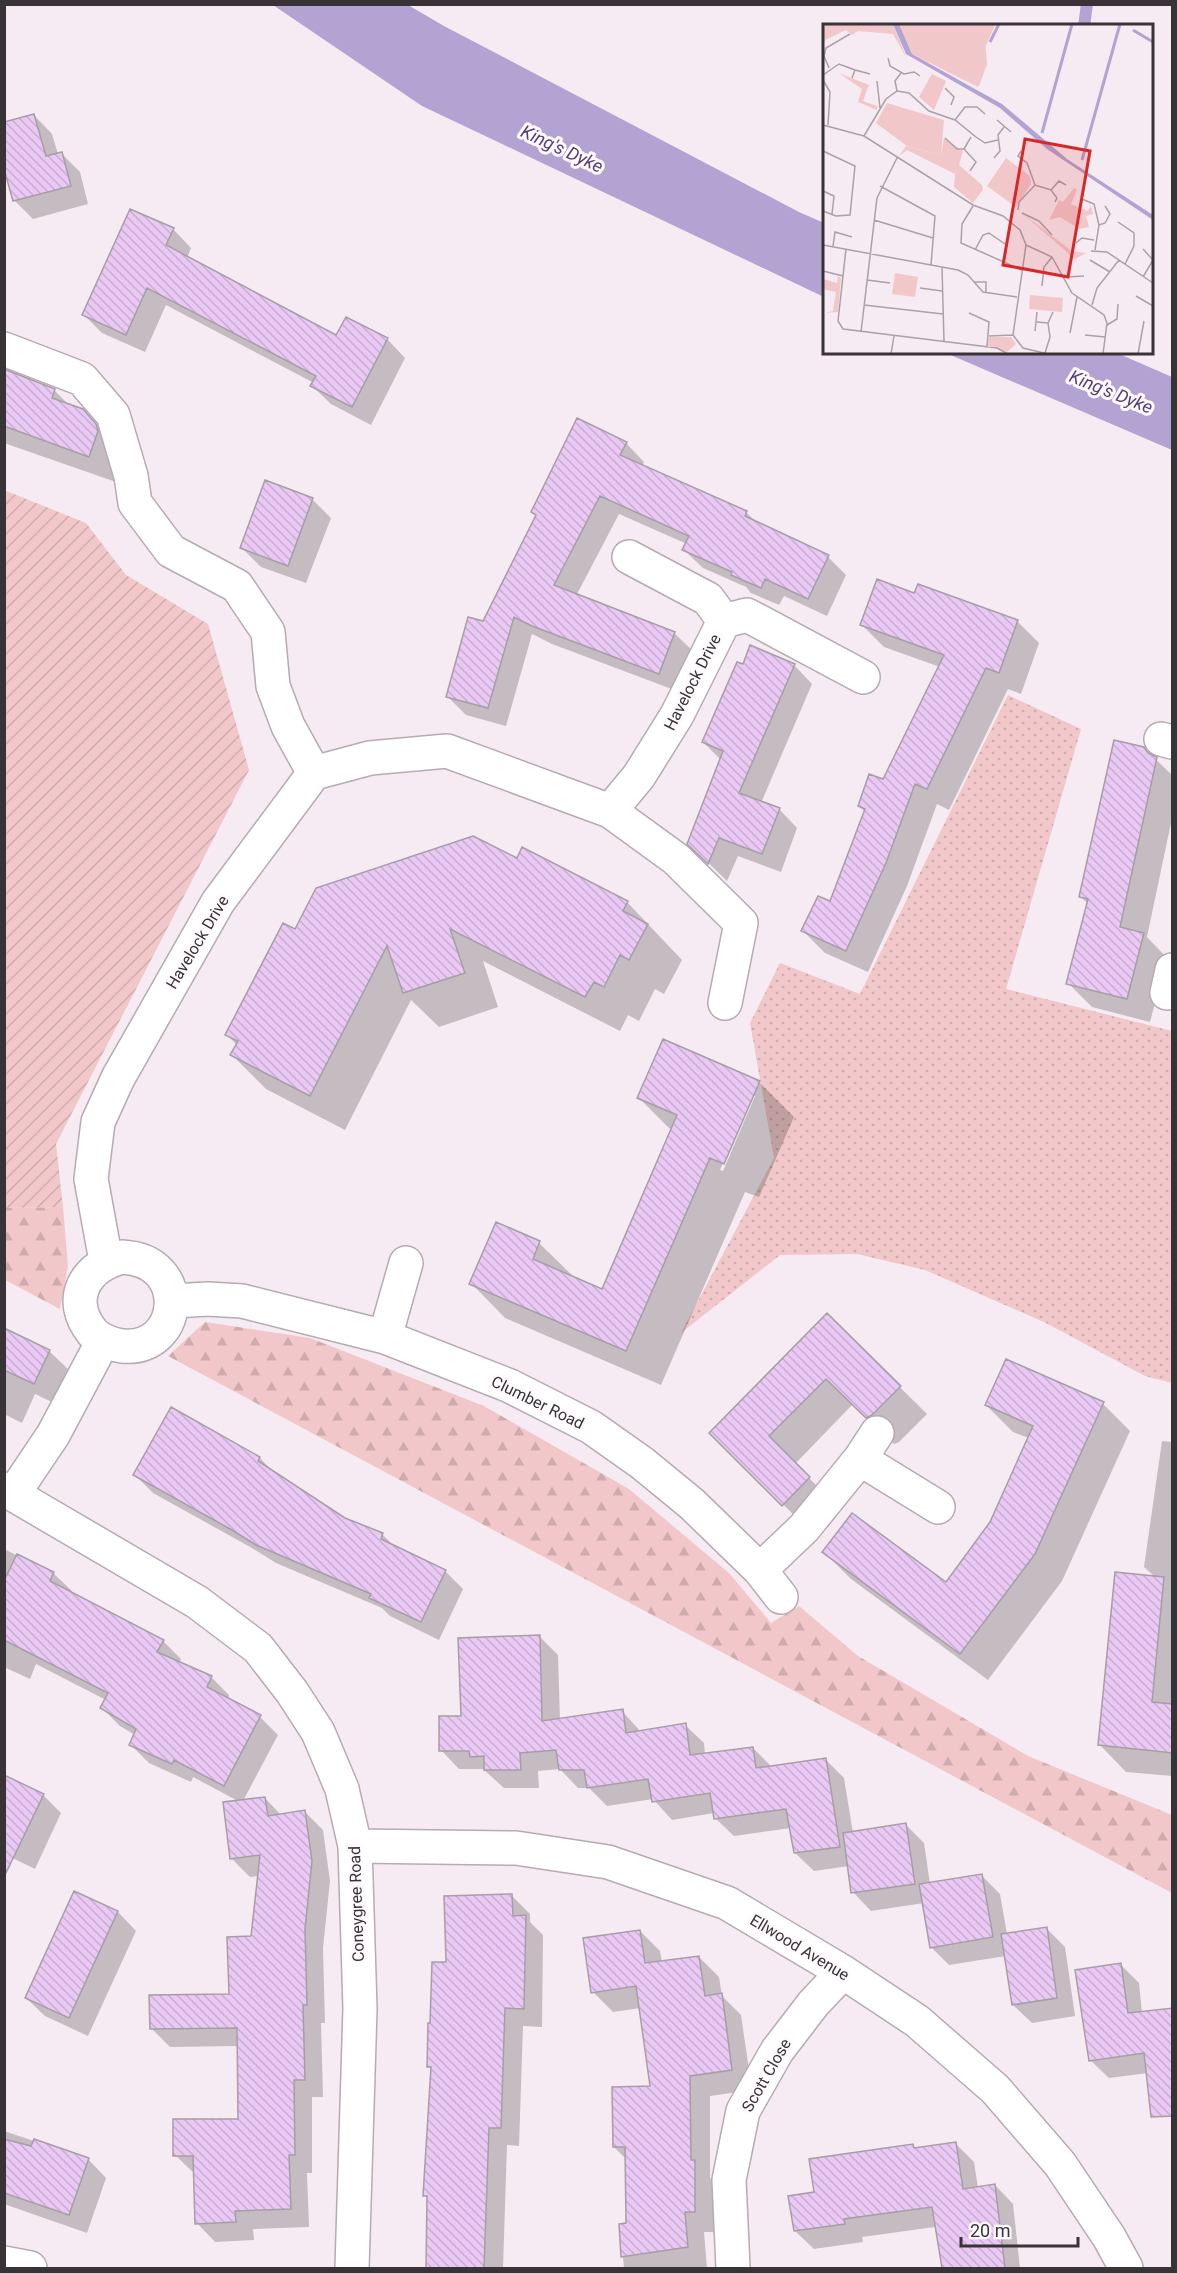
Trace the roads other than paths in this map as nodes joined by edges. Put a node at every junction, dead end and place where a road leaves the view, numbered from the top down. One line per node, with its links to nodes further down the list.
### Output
1 (4, 349): 5 (street)
2 (630, 557): 3 (street)
3 (724, 621): 4 (street, Havelock Drive); 6 (street, Havelock Drive)
4 (863, 677)
5 (314, 773): 6 (street); 8 (street, Havelock Drive)
6 (610, 811): 7 (street)
7 (725, 1003)
8 (106, 1261): 10 (street); 12 (street)
9 (406, 1263): 11 (street)
10 (173, 1301): 11 (street, Clumber Road); 12 (street)
11 (385, 1337): 15 (street, Clumber Road)
12 (104, 1341): 13 (street)
13 (9, 1491): 17 (street, Coneygree Road)
14 (938, 1507): 15 (street)
15 (760, 1570): 16 (street, Clumber Road)
16 (781, 1597)
17 (355, 1846): 18 (street, Ellwood Avenue); 21 (street, Coneygree Road)
18 (843, 1972): 22 (street, Scott Close); 23 (street, Ellwood Avenue)
19 (4, 2262): 20 (street)
20 (30, 2268)
21 (352, 2268)
22 (733, 2268)
23 (1126, 2268)

